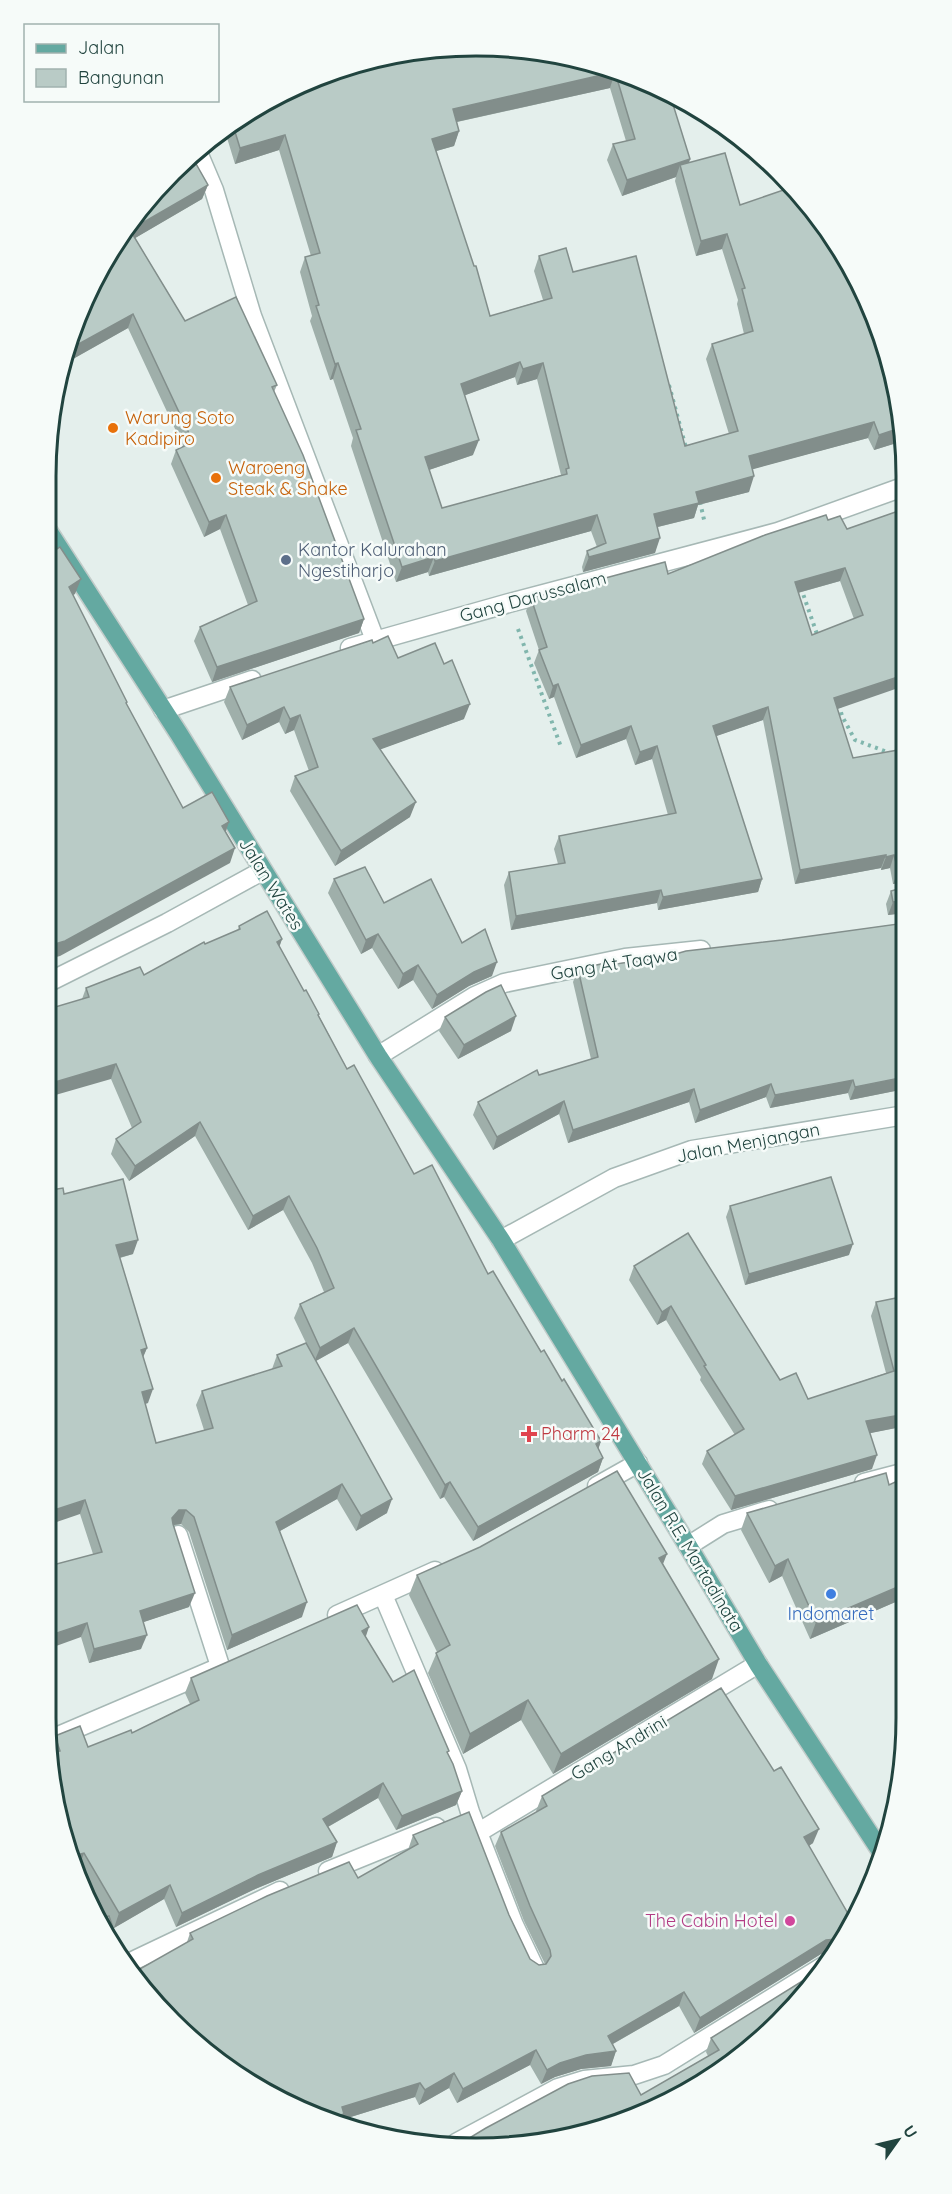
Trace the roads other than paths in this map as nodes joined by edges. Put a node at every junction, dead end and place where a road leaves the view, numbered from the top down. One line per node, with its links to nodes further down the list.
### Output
1 (201, 159): 4 (street)
2 (896, 490): 4 (street, Gang Darussalam)
3 (56, 543): 7 (main road, Jalan Wates)
4 (375, 640): 5 (street, Gang Darussalam)
5 (330, 655)
6 (274, 673): 7 (street)
7 (163, 710): 8 (main road, Jalan Wates)
8 (262, 871): 10 (street); 11 (main road, Jalan Wates)
9 (724, 948): 11 (street, Gang At Taqwa)
10 (56, 978)
11 (378, 1056): 13 (main road, Jalan Wates)
12 (896, 1116): 13 (street, Jalan Menjangan)
13 (501, 1240): 14 (main road, Jalan R.E. Martadinata)
14 (638, 1463): 17 (street); 20 (main road, Jalan R.E. Martadinata)
15 (896, 1474): 16 (street)
16 (846, 1487)
17 (578, 1496)
18 (790, 1504): 20 (street)
19 (178, 1535): 25 (street)
20 (688, 1546): 24 (main road, Jalan R.E. Martadinata)
21 (446, 1566): 22 (street)
22 (383, 1594): 23 (street); 26 (street)
23 (318, 1623)
24 (758, 1664): 27 (street, Gang Andrini); 28 (main road, Jalan R.E. Martadinata)
25 (56, 1737)
26 (471, 1812): 27 (street); 29 (street)
27 (479, 1832): 30 (street)
28 (877, 1845)
29 (133, 1961)
30 (536, 1969)
31 (809, 1975): 32 (street)
32 (465, 2138)

